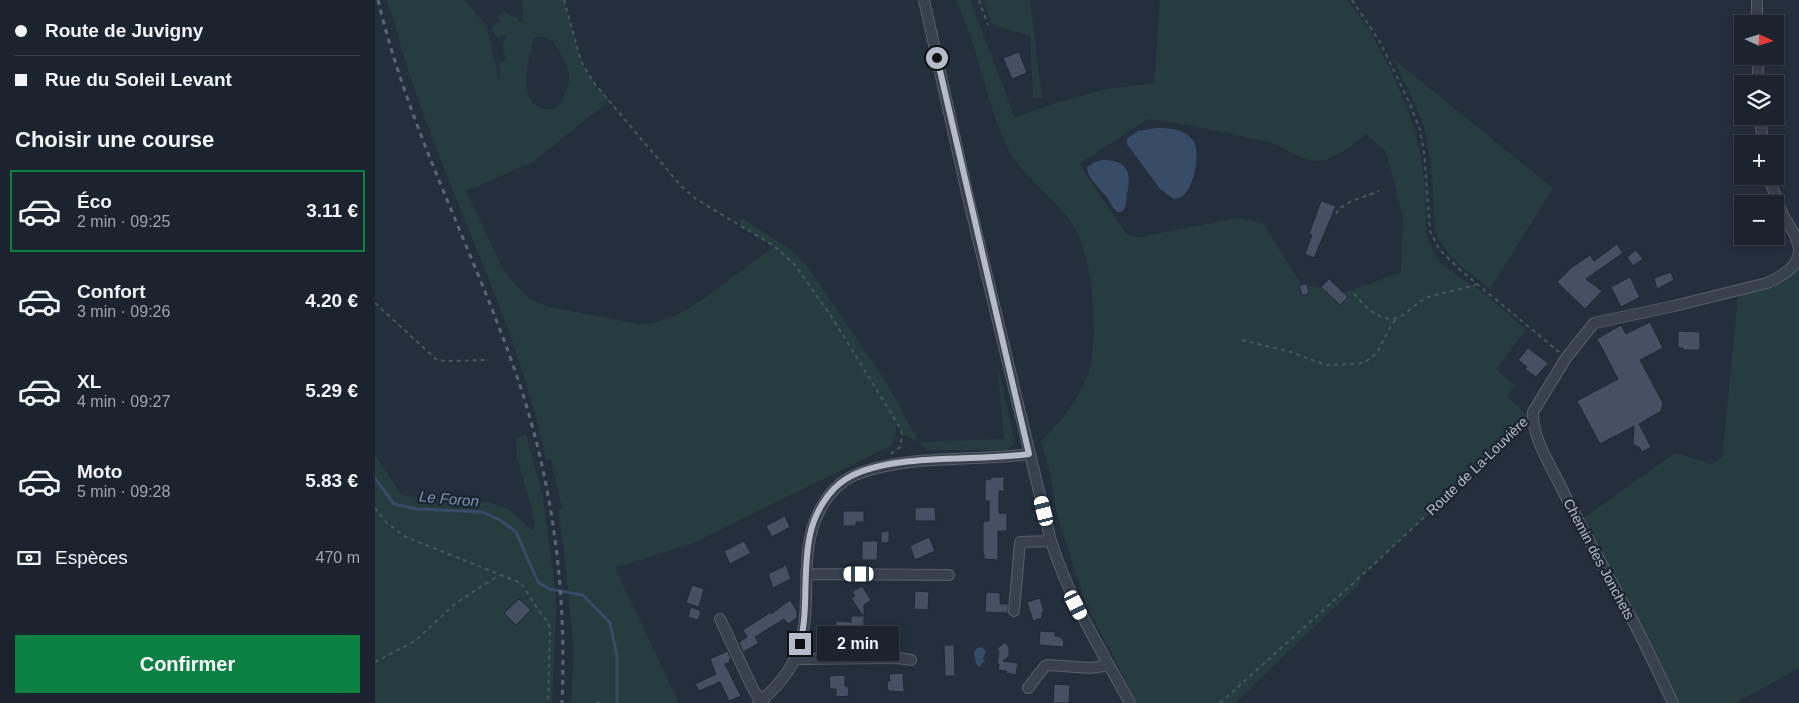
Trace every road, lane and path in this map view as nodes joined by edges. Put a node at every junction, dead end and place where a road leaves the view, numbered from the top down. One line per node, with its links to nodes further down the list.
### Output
1 (564, 0): 20 (path)
2 (924, 0): 21 (street)
3 (979, 0): 7 (path)
4 (1351, 0): 12 (path)
5 (1757, 0): 6 (street)
6 (1757, 15)
7 (988, 25)
8 (1771, 185): 11 (street, Route de La-Louvière)
9 (1379, 191): 10 (path)
10 (1336, 214)
11 (1799, 253): 17 (street, Route de La-Louvière)
12 (1477, 284): 15 (path); 17 (path)
13 (1354, 294): 15 (path)
14 (375, 303): 18 (path)
15 (1397, 317): 16 (path)
16 (1241, 340)
17 (1566, 358): 19 (street, Route de La-Louvière)
18 (485, 360)
19 (1533, 412): 37 (path, Route de La-Louvière); 38 (street, Chemin des Jonchets)
20 (890, 454)
21 (1029, 454): 23 (street); 25 (street)
22 (375, 508): 24 (path)
23 (1051, 541): 27 (street); 32 (street)
24 (500, 574): 31 (path); 35 (path)
25 (806, 574): 26 (street); 29 (street)
26 (949, 574)
27 (1014, 611)
28 (720, 619): 34 (street)
29 (795, 659): 30 (street); 34 (street)
30 (911, 660)
31 (375, 662)
32 (1109, 665): 33 (street); 36 (street)
33 (1028, 688)
34 (761, 702)
35 (548, 703)
36 (1130, 703)
37 (1220, 703)
38 (1673, 703)

